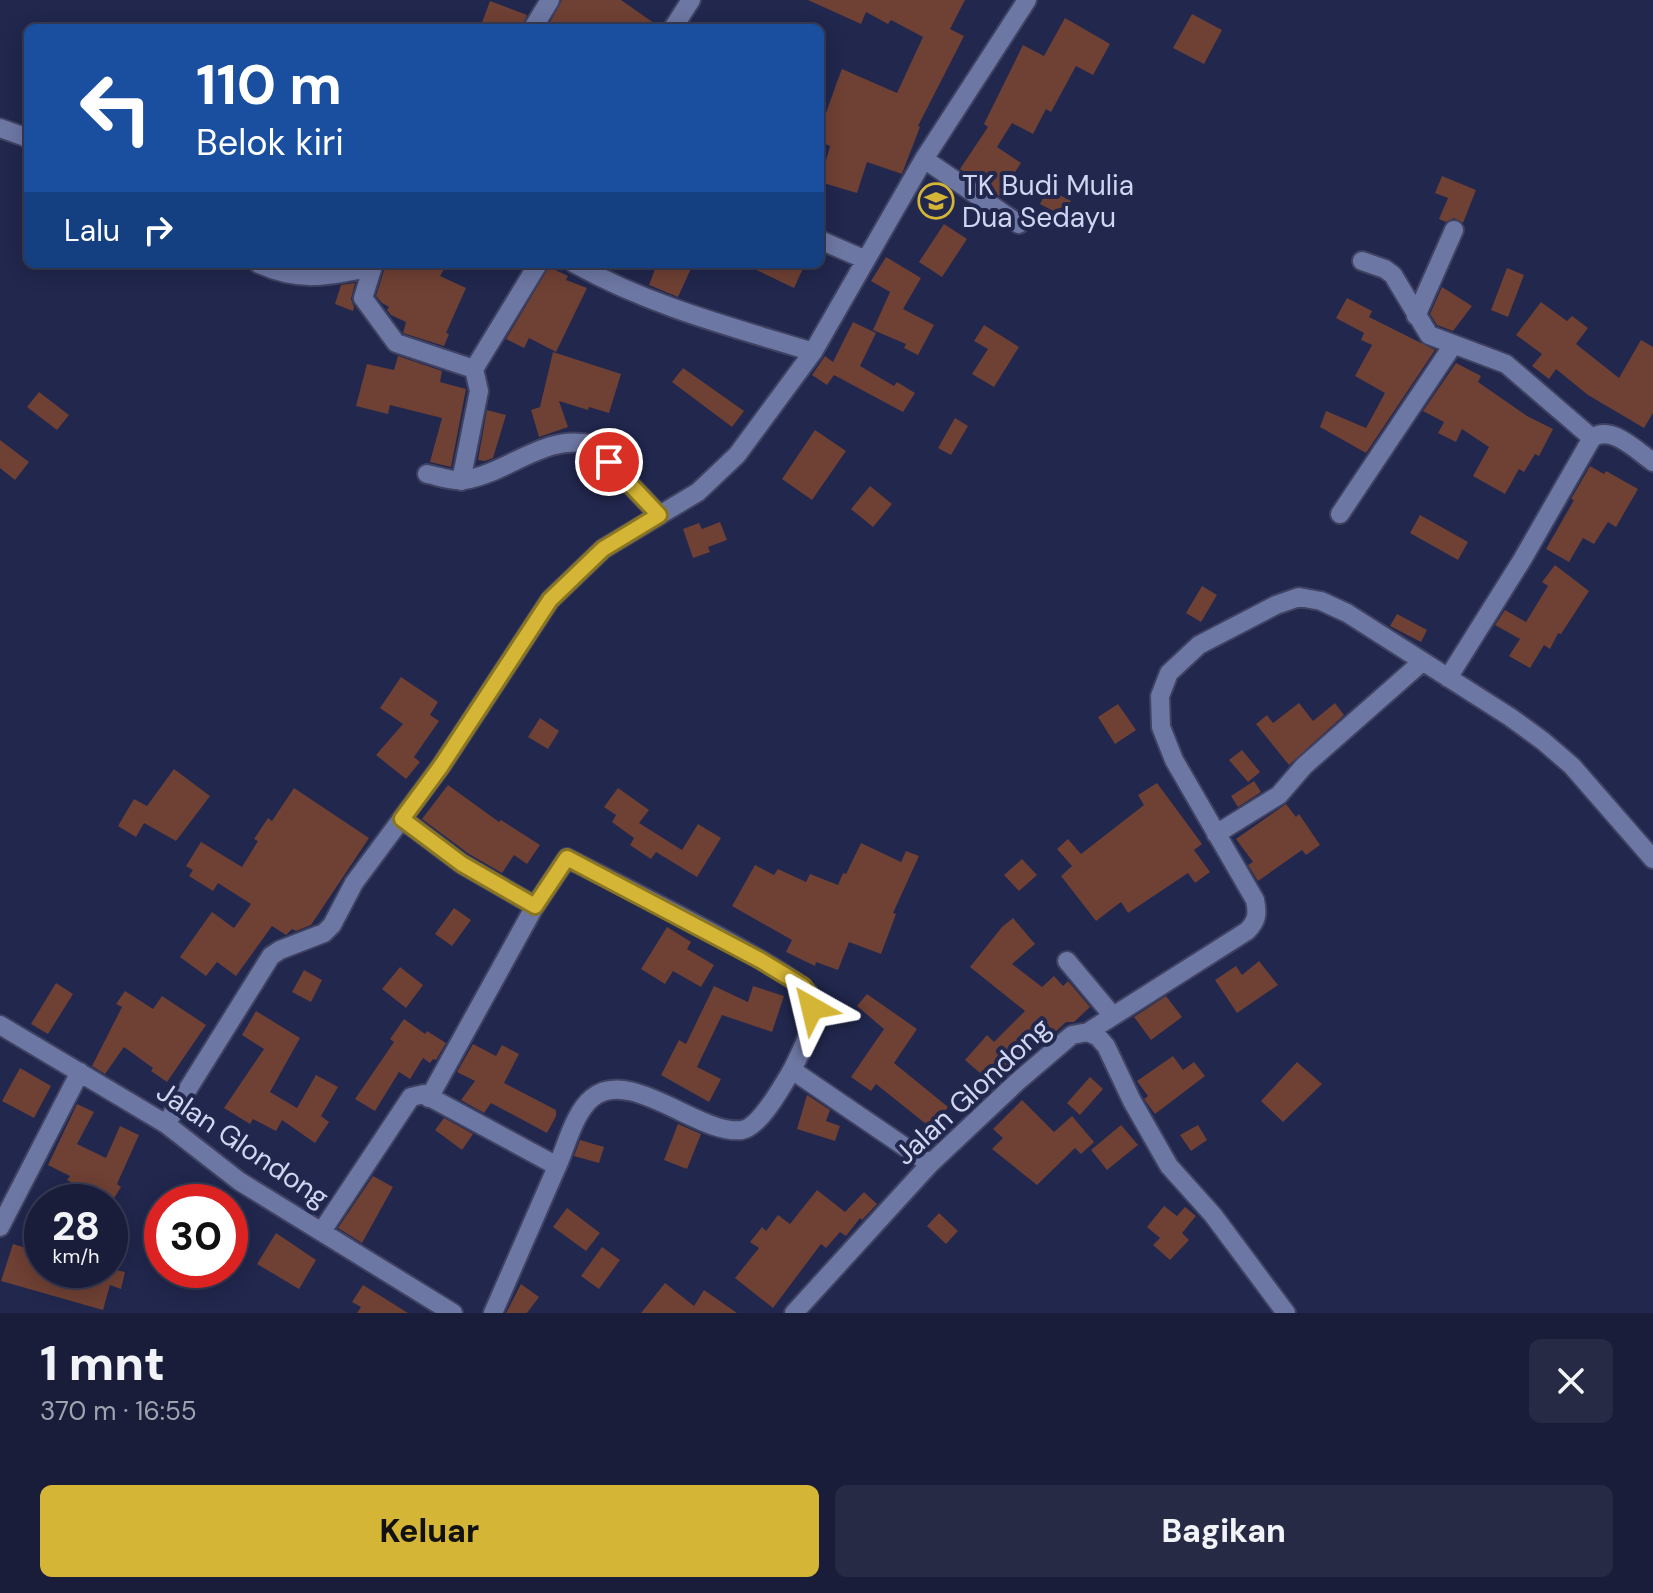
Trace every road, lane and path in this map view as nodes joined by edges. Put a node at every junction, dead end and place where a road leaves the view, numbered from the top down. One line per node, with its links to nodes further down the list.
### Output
1 (550, 0): 4 (street)
2 (691, 0): 5 (street)
3 (1027, 0): 8 (street)
4 (535, 24)
5 (676, 24)
6 (0, 128): 7 (street)
7 (24, 137)
8 (924, 159): 9 (street); 12 (street)
9 (1019, 224)
10 (1454, 230): 19 (street)
11 (824, 242): 12 (street)
12 (866, 260): 21 (street)
13 (1362, 261): 19 (street)
14 (269, 268): 15 (street)
15 (360, 268)
16 (373, 268): 22 (street)
17 (536, 268): 22 (street)
18 (582, 268): 21 (street)
19 (1416, 316): 20 (street)
20 (1453, 345): 23 (street); 27 (street)
21 (813, 352): 28 (street)
22 (474, 369): 26 (street)
23 (1592, 438): 24 (street); 30 (street)
24 (1653, 462)
25 (427, 474): 26 (street)
26 (461, 481): 28 (street)
27 (1340, 514)
28 (659, 515): 31 (street)
29 (1422, 662): 30 (street); 32 (street); 32 (street)
30 (1448, 678): 33 (street)
31 (402, 819): 34 (street); 42 (street)
32 (1216, 834): 36 (street)
33 (1653, 859)
34 (535, 906): 39 (street); 41 (street)
35 (1067, 961): 36 (street)
36 (1113, 1016): 38 (street)
37 (0, 1025): 40 (street, Jalan Glondong)
38 (1088, 1032): 43 (street, Jalan Glondong); 50 (street, Jalan Glondong)
39 (792, 1070): 43 (street); 44 (street)
40 (80, 1072): 42 (street, Jalan Glondong); 45 (street)
41 (429, 1098): 44 (street); 46 (street)
42 (166, 1124): 46 (street, Jalan Glondong)
43 (930, 1164): 49 (street, Jalan Glondong)
44 (557, 1166): 48 (street)
45 (0, 1227)
46 (322, 1231): 47 (street, Jalan Glondong)
47 (442, 1310)
48 (493, 1313)
49 (794, 1313)
50 (1286, 1313)

